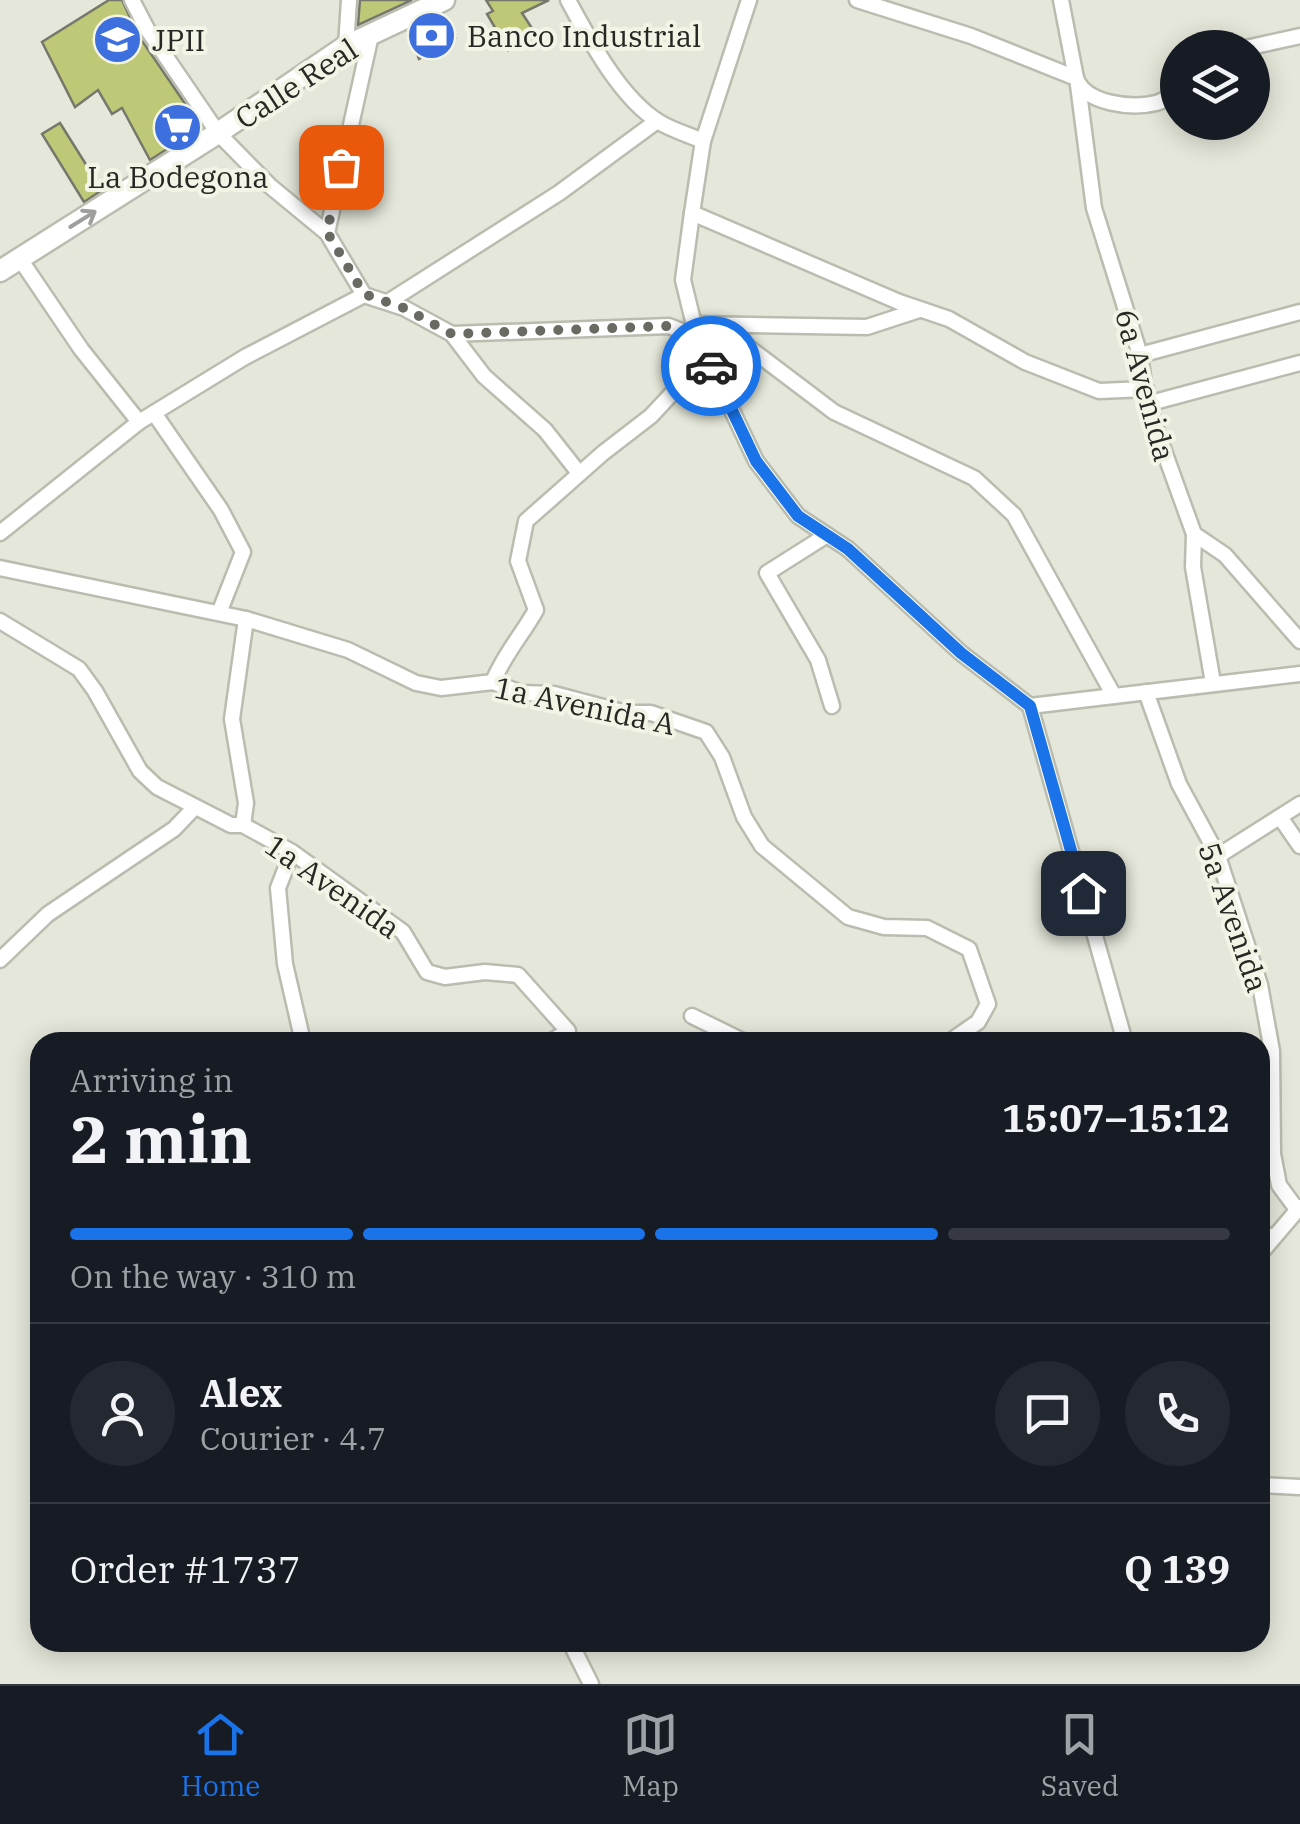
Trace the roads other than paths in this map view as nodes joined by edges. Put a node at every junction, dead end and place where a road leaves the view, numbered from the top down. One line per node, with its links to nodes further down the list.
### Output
1 (132, 0): 15 (street)
2 (349, 0): 11 (street)
3 (444, 0): 8 (main road, Calle Real)
4 (568, 0): 14 (street)
5 (749, 0): 16 (street)
6 (858, 0): 12 (street)
7 (1061, 0): 12 (street, 6a Avenida)
8 (370, 35): 11 (main road, Calle Real); 18 (street)
9 (1300, 36): 10 (street)
10 (1270, 43)
11 (346, 46): 15 (main road, Calle Real)
12 (1077, 82): 13 (street); 28 (street, 6a Avenida)
13 (1160, 101)
14 (657, 121): 16 (street); 22 (street)
15 (218, 133): 18 (street); 19 (main road, Calle Real, one-way to 15)
16 (704, 141): 17 (street)
17 (692, 212): 23 (street); 26 (street)
18 (327, 232): 21 (street)
19 (20, 259): 20 (main road, Calle Real); 33 (street)
20 (0, 271)
21 (364, 294): 22 (street); 32 (street)
22 (388, 302): 27 (street)
23 (920, 310): 25 (street); 31 (street)
24 (1300, 312): 28 (street)
25 (720, 325): 26 (street); 47 (street)
26 (695, 330): 27 (street); 29 (street)
27 (452, 334): 34 (street)
28 (1140, 356): 31 (street, 6a Avenida)
29 (706, 357): 34 (street); 37 (street)
30 (1300, 364): 31 (street)
31 (1146, 397): 36 (street, 6a Avenida)
32 (154, 413): 33 (street); 39 (street)
33 (139, 422): 35 (street)
34 (579, 473): 44 (street)
35 (0, 534)
36 (1194, 534): 42 (street); 45 (street)
37 (827, 535): 48 (street); 49 (street)
38 (0, 568): 39 (street, 1a Avenida A)
39 (219, 612): 40 (street, 1a Avenida A)
40 (246, 619): 44 (street, 1a Avenida A); 53 (street)
41 (0, 621): 51 (street, 1a Avenida)
42 (1300, 640)
43 (1300, 674): 45 (street)
44 (493, 682): 62 (street, 1a Avenida A)
45 (1212, 683): 46 (street)
46 (1146, 692): 47 (street); 56 (street, 5a Avenida)
47 (1114, 696): 49 (street)
48 (832, 706)
49 (1030, 706): 63 (street)
50 (1300, 804): 52 (street)
51 (195, 808): 53 (street, 1a Avenida); 57 (street)
52 (1280, 817): 54 (street); 56 (street)
53 (243, 825): 55 (street, 1a Avenida)
54 (1300, 846)
55 (292, 852): 59 (street); 60 (street, 1a Avenida)
56 (1218, 856): 64 (street, 5a Avenida)
57 (0, 960)
58 (692, 1016): 61 (street)
59 (301, 1032)
60 (566, 1032)
61 (725, 1032)
62 (963, 1032)
63 (1122, 1032)
64 (1269, 1032)
65 (1270, 1040): 66 (street, 5a Avenida)
66 (1298, 1208): 67 (street)
67 (1270, 1231)
68 (1270, 1486): 69 (street)
69 (1300, 1487)
70 (575, 1652): 71 (street)
71 (591, 1684)

